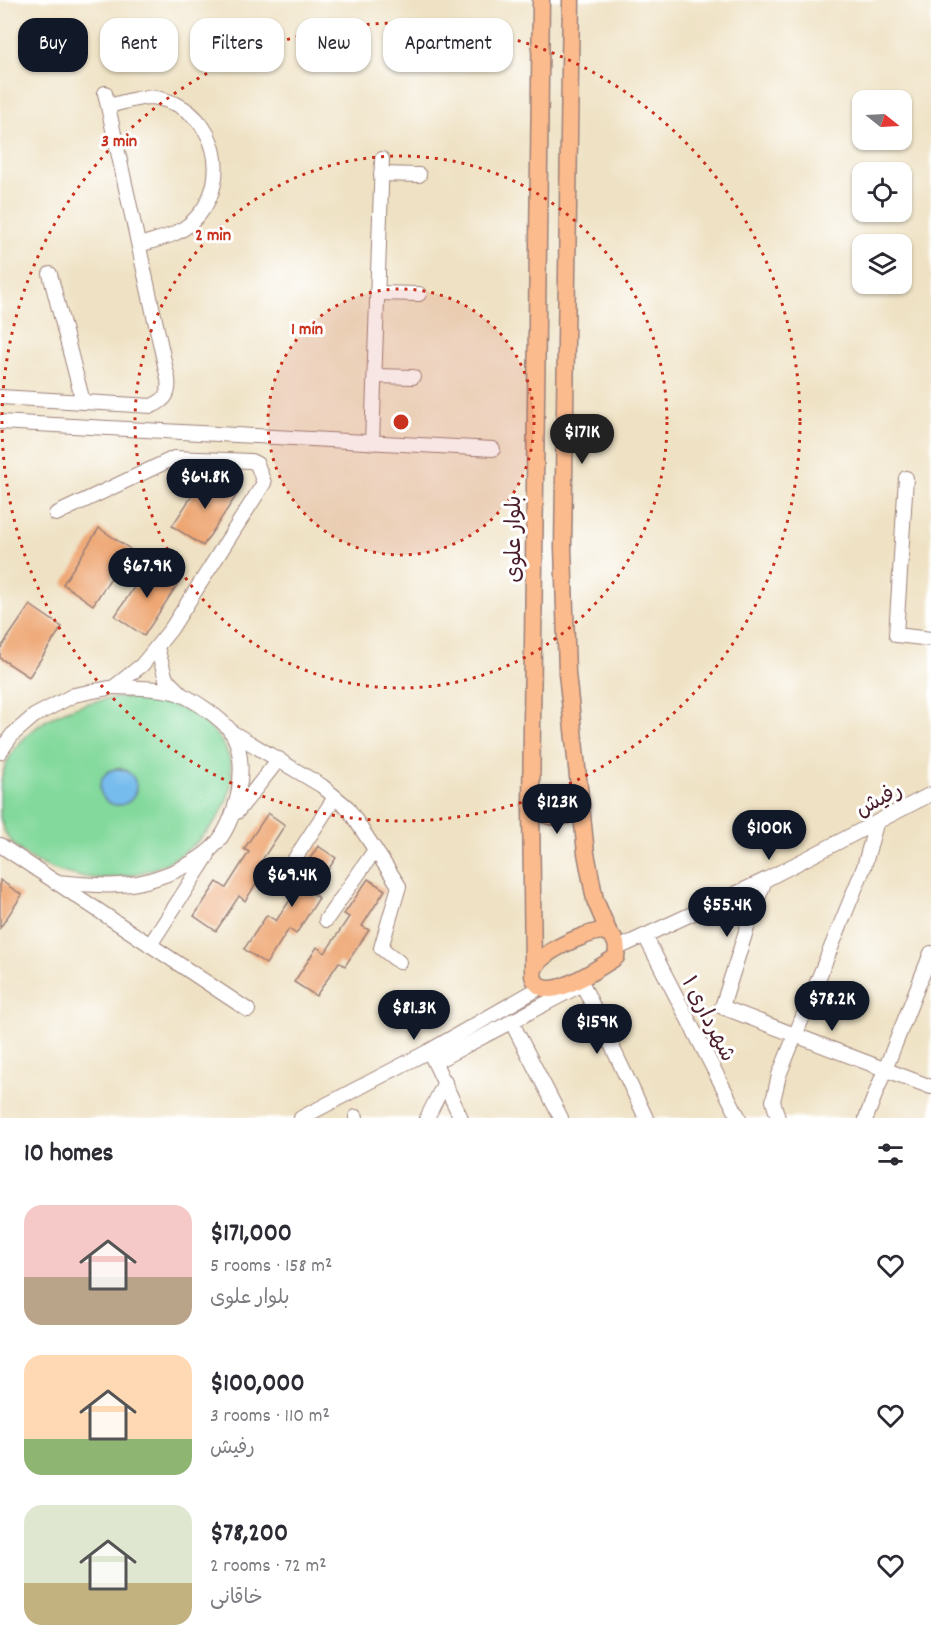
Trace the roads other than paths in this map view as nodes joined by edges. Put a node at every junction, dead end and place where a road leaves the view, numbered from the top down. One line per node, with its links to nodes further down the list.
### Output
1 (541, 0): 29 (main road, بلوار علوی)
2 (571, 0): 28 (main road)
3 (382, 159): 4 (street)
4 (381, 174): 5 (street); 8 (street)
5 (419, 175)
6 (139, 245): 6 (street); 13 (street)
7 (50, 274): 13 (street)
8 (377, 293): 9 (street); 10 (street)
9 (419, 294)
10 (375, 376): 11 (street); 15 (street)
11 (413, 376)
12 (0, 397): 13 (street)
13 (83, 402)
14 (0, 422): 15 (street)
15 (372, 443): 16 (street)
16 (493, 449)
17 (906, 478): 19 (street)
18 (56, 514): 20 (street)
19 (931, 639)
20 (157, 648): 21 (street); 22 (street)
21 (114, 687): 22 (street); 24 (street)
22 (180, 694): 23 (street)
23 (231, 730): 25 (street); 30 (street)
24 (0, 752)
25 (279, 759): 27 (street); 30 (street)
26 (931, 794): 31 (street, رفیش)
27 (335, 797): 34 (street); 37 (street)
28 (581, 805): 29 (main road); 39 (main road)
29 (531, 806): 45 (main road, بلوار علوی)
30 (232, 817): 33 (street)
31 (876, 824): 35 (street, رفیش); 50 (street)
32 (2, 844): 36 (street)
33 (213, 848): 36 (street); 41 (street)
34 (375, 850): 38 (street); 44 (street)
35 (765, 880): 40 (street, رفیش); 50 (street)
36 (55, 882): 41 (street)
37 (277, 886)
38 (326, 920)
39 (609, 933): 42 (main road); 45 (main road)
40 (645, 936): 42 (street, رفیش); 60 (street, شهرداری ۱)
41 (150, 945): 48 (street)
42 (618, 948): 46 (main road)
43 (931, 953): 52 (street)
44 (399, 962)
45 (533, 969): 47 (main road)
46 (581, 981): 47 (main road); 49 (street); 59 (street)
47 (540, 987): 51 (street)
48 (248, 1010)
49 (511, 1021): 51 (street); 58 (street)
50 (795, 1035): 52 (street); 61 (street)
51 (432, 1056): 53 (street); 55 (street)
52 (885, 1070): 54 (street); 62 (street)
53 (445, 1082): 56 (street); 57 (street)
54 (931, 1088)
55 (301, 1118)
56 (427, 1118)
57 (461, 1118)
58 (561, 1118)
59 (646, 1118)
60 (739, 1118)
61 (777, 1118)
62 (866, 1118)

